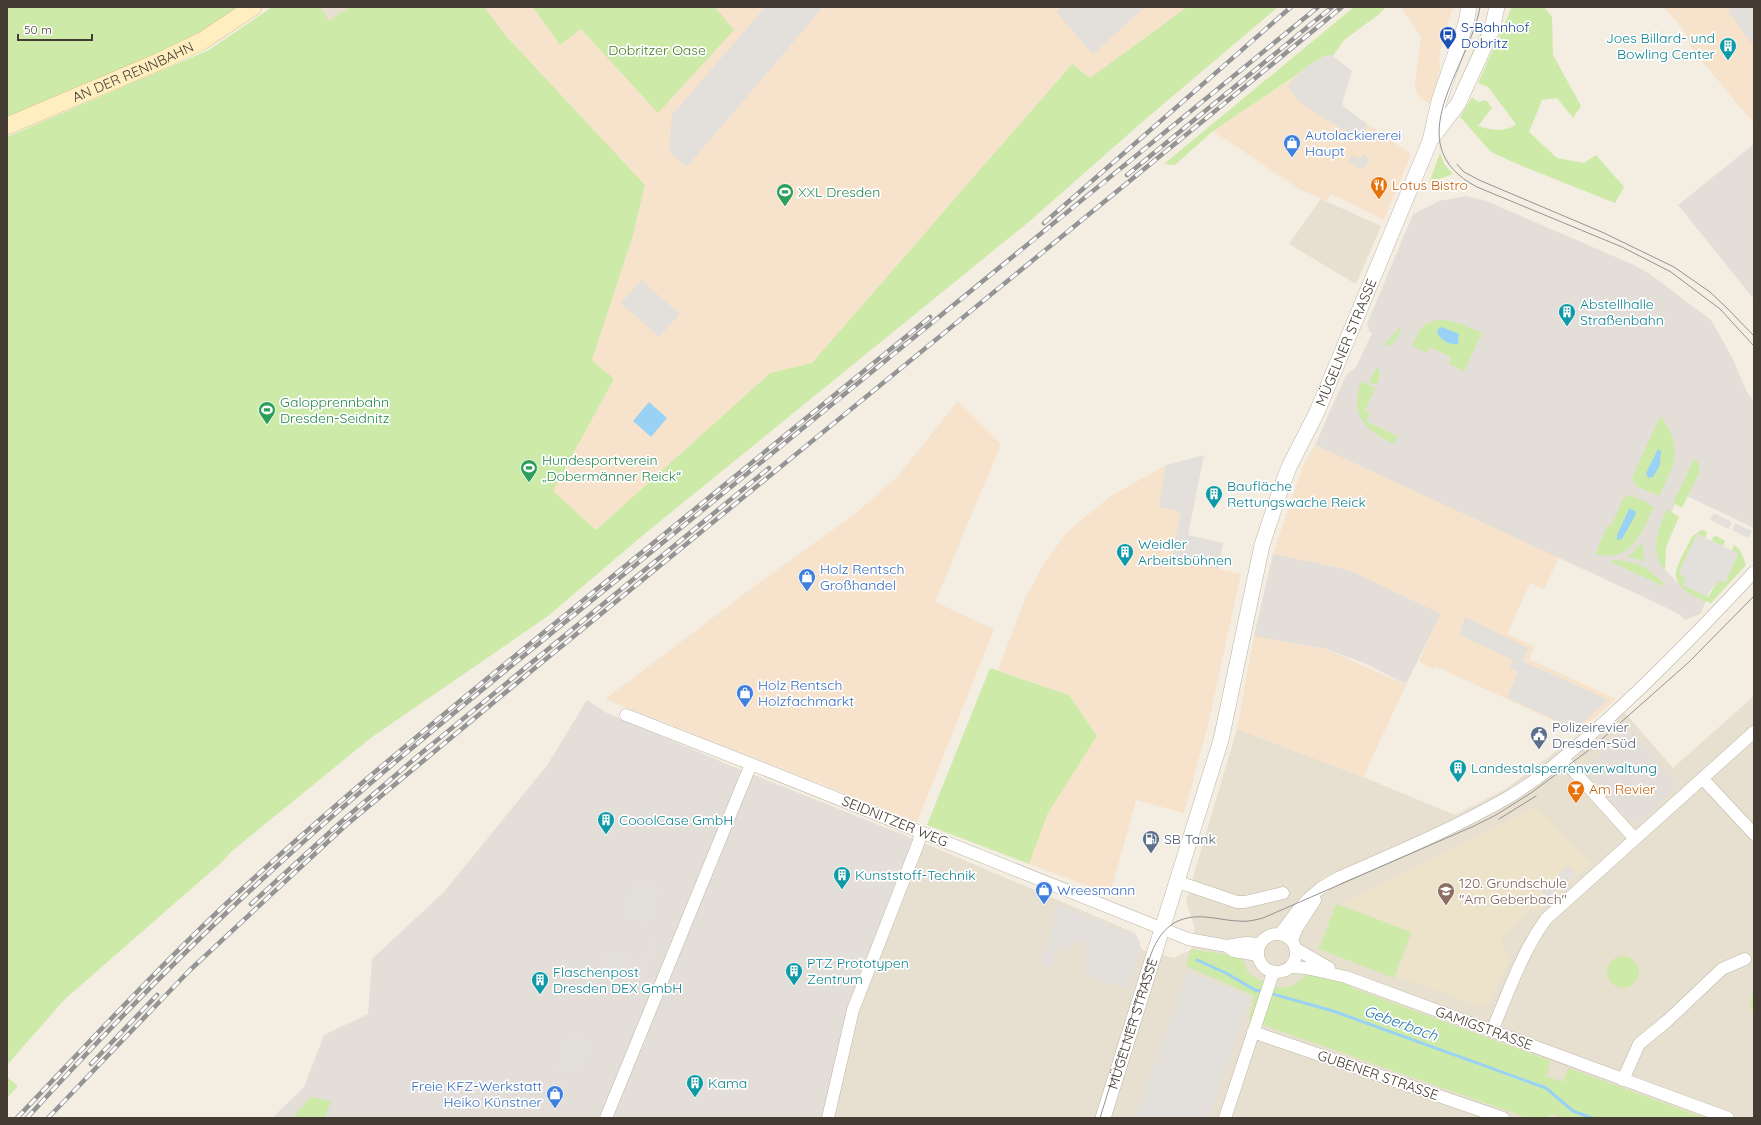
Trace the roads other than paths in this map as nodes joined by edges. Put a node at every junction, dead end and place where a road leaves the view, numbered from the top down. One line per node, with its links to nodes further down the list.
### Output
1 (253, 7): 4 (main road, AN DER RENNBAHN)
2 (1469, 7): 5 (street, MÜGELNER STRASSE)
3 (1497, 7): 5 (street, MÜGELNER STRASSE)
4 (7, 126)
5 (1430, 141): 15 (street, MÜGELNER STRASSE)
6 (1754, 572): 9 (street)
7 (626, 715): 10 (street, SEIDNITZER WEG)
8 (1754, 732): 11 (street)
9 (1563, 758): 14 (street); 16 (street)
10 (751, 764): 13 (street, SEIDNITZER WEG); 29 (street)
11 (1704, 778): 12 (street); 14 (street)
12 (1752, 828)
13 (920, 832): 18 (street, SEIDNITZER WEG); 30 (street)
14 (1635, 839): 26 (street)
15 (1178, 882): 17 (street); 18 (street, MÜGELNER STRASSE)
16 (1329, 883): 19 (street); 20 (street)
17 (1283, 893)
18 (1162, 929): 21 (street); 31 (street, MÜGELNER STRASSE)
19 (1280, 934): 20 (street, GAMIGSTRASSE); 21 (street)
20 (1294, 945): 23 (street); 25 (street, GAMIGSTRASSE)
21 (1259, 950): 24 (street)
22 (1745, 959): 28 (street)
23 (1291, 967): 24 (street, GAMIGSTRASSE); 25 (street, GAMIGSTRASSE)
24 (1273, 973): 27 (street)
25 (1346, 977): 26 (street, GAMIGSTRASSE)
26 (1492, 1031): 28 (street, GAMIGSTRASSE)
27 (1253, 1032): 32 (street); 33 (street, GUBENER STRASSE)
28 (1623, 1080): 34 (street, GAMIGSTRASSE)
29 (606, 1118)
30 (828, 1118)
31 (1103, 1118)
32 (1224, 1118)
33 (1502, 1118)
34 (1728, 1118)

